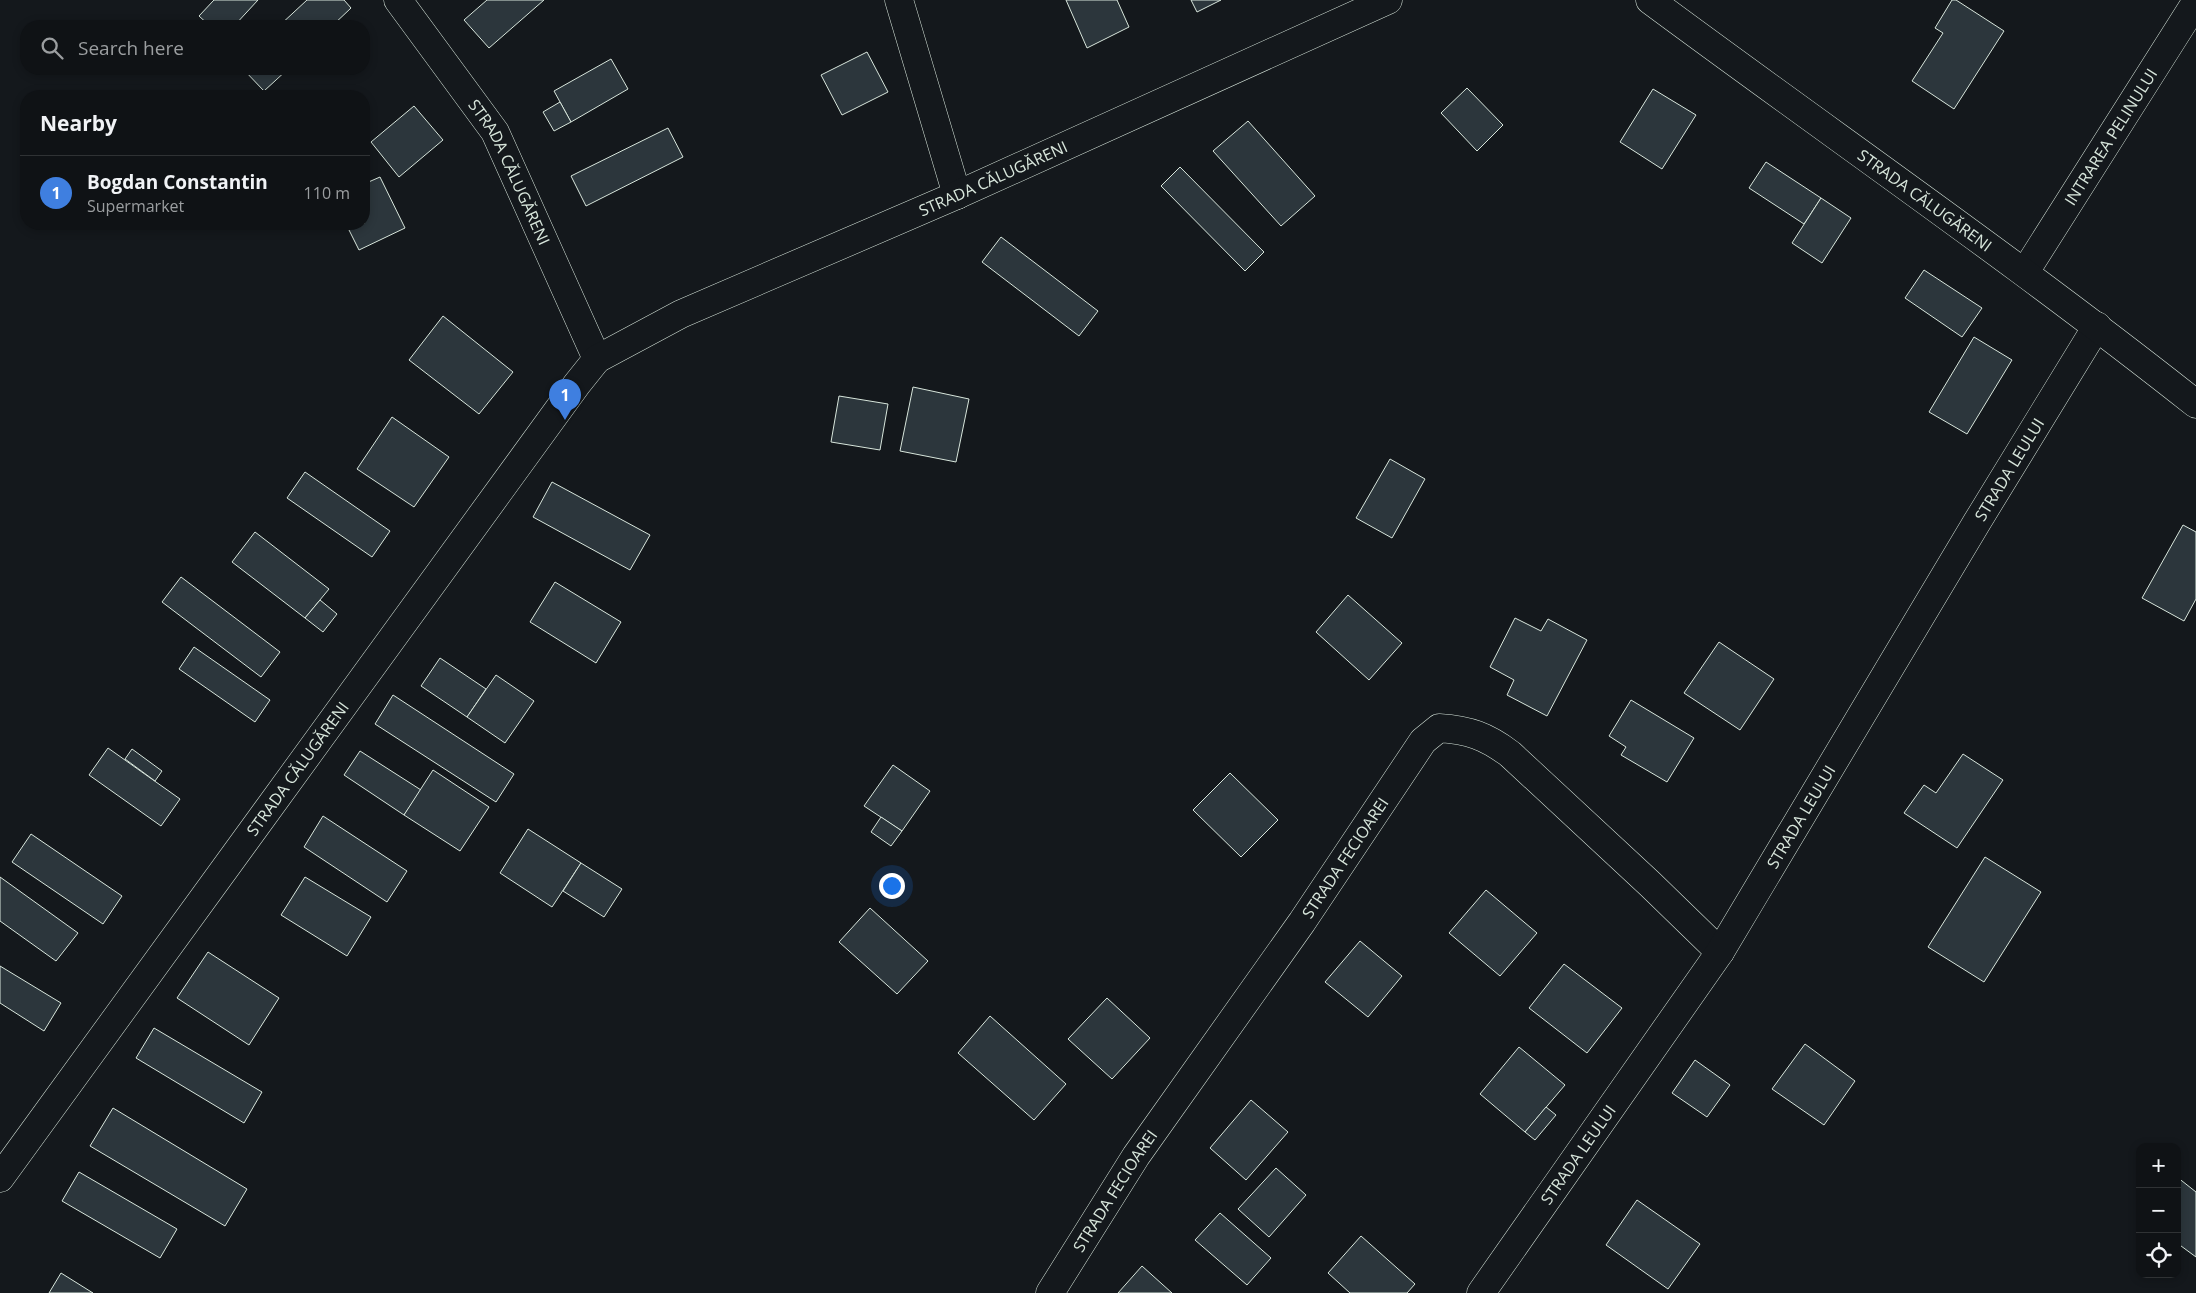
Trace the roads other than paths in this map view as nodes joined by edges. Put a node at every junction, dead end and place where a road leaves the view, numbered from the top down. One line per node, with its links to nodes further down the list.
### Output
1 (398, 0): 9 (street, STRADA CĂLUGĂRENI)
2 (899, 0): 6 (street)
3 (1388, 0): 6 (street, STRADA CĂLUGĂRENI)
4 (2196, 2): 7 (street, INTRAREA PELINULUI)
5 (1658, 3): 7 (street, STRADA CĂLUGĂRENI)
6 (957, 195): 9 (street, STRADA CĂLUGĂRENI)
7 (2025, 272): 8 (street, STRADA CĂLUGĂRENI)
8 (2097, 326): 10 (street, STRADA CĂLUGĂRENI); 11 (street, STRADA LEULUI)
9 (597, 359): 12 (street, STRADA CĂLUGĂRENI)
10 (2196, 404)
11 (1720, 952): 13 (street, STRADA FECIOAREI); 14 (street, STRADA LEULUI)
12 (0, 1178)
13 (1050, 1293)
14 (1481, 1293)

